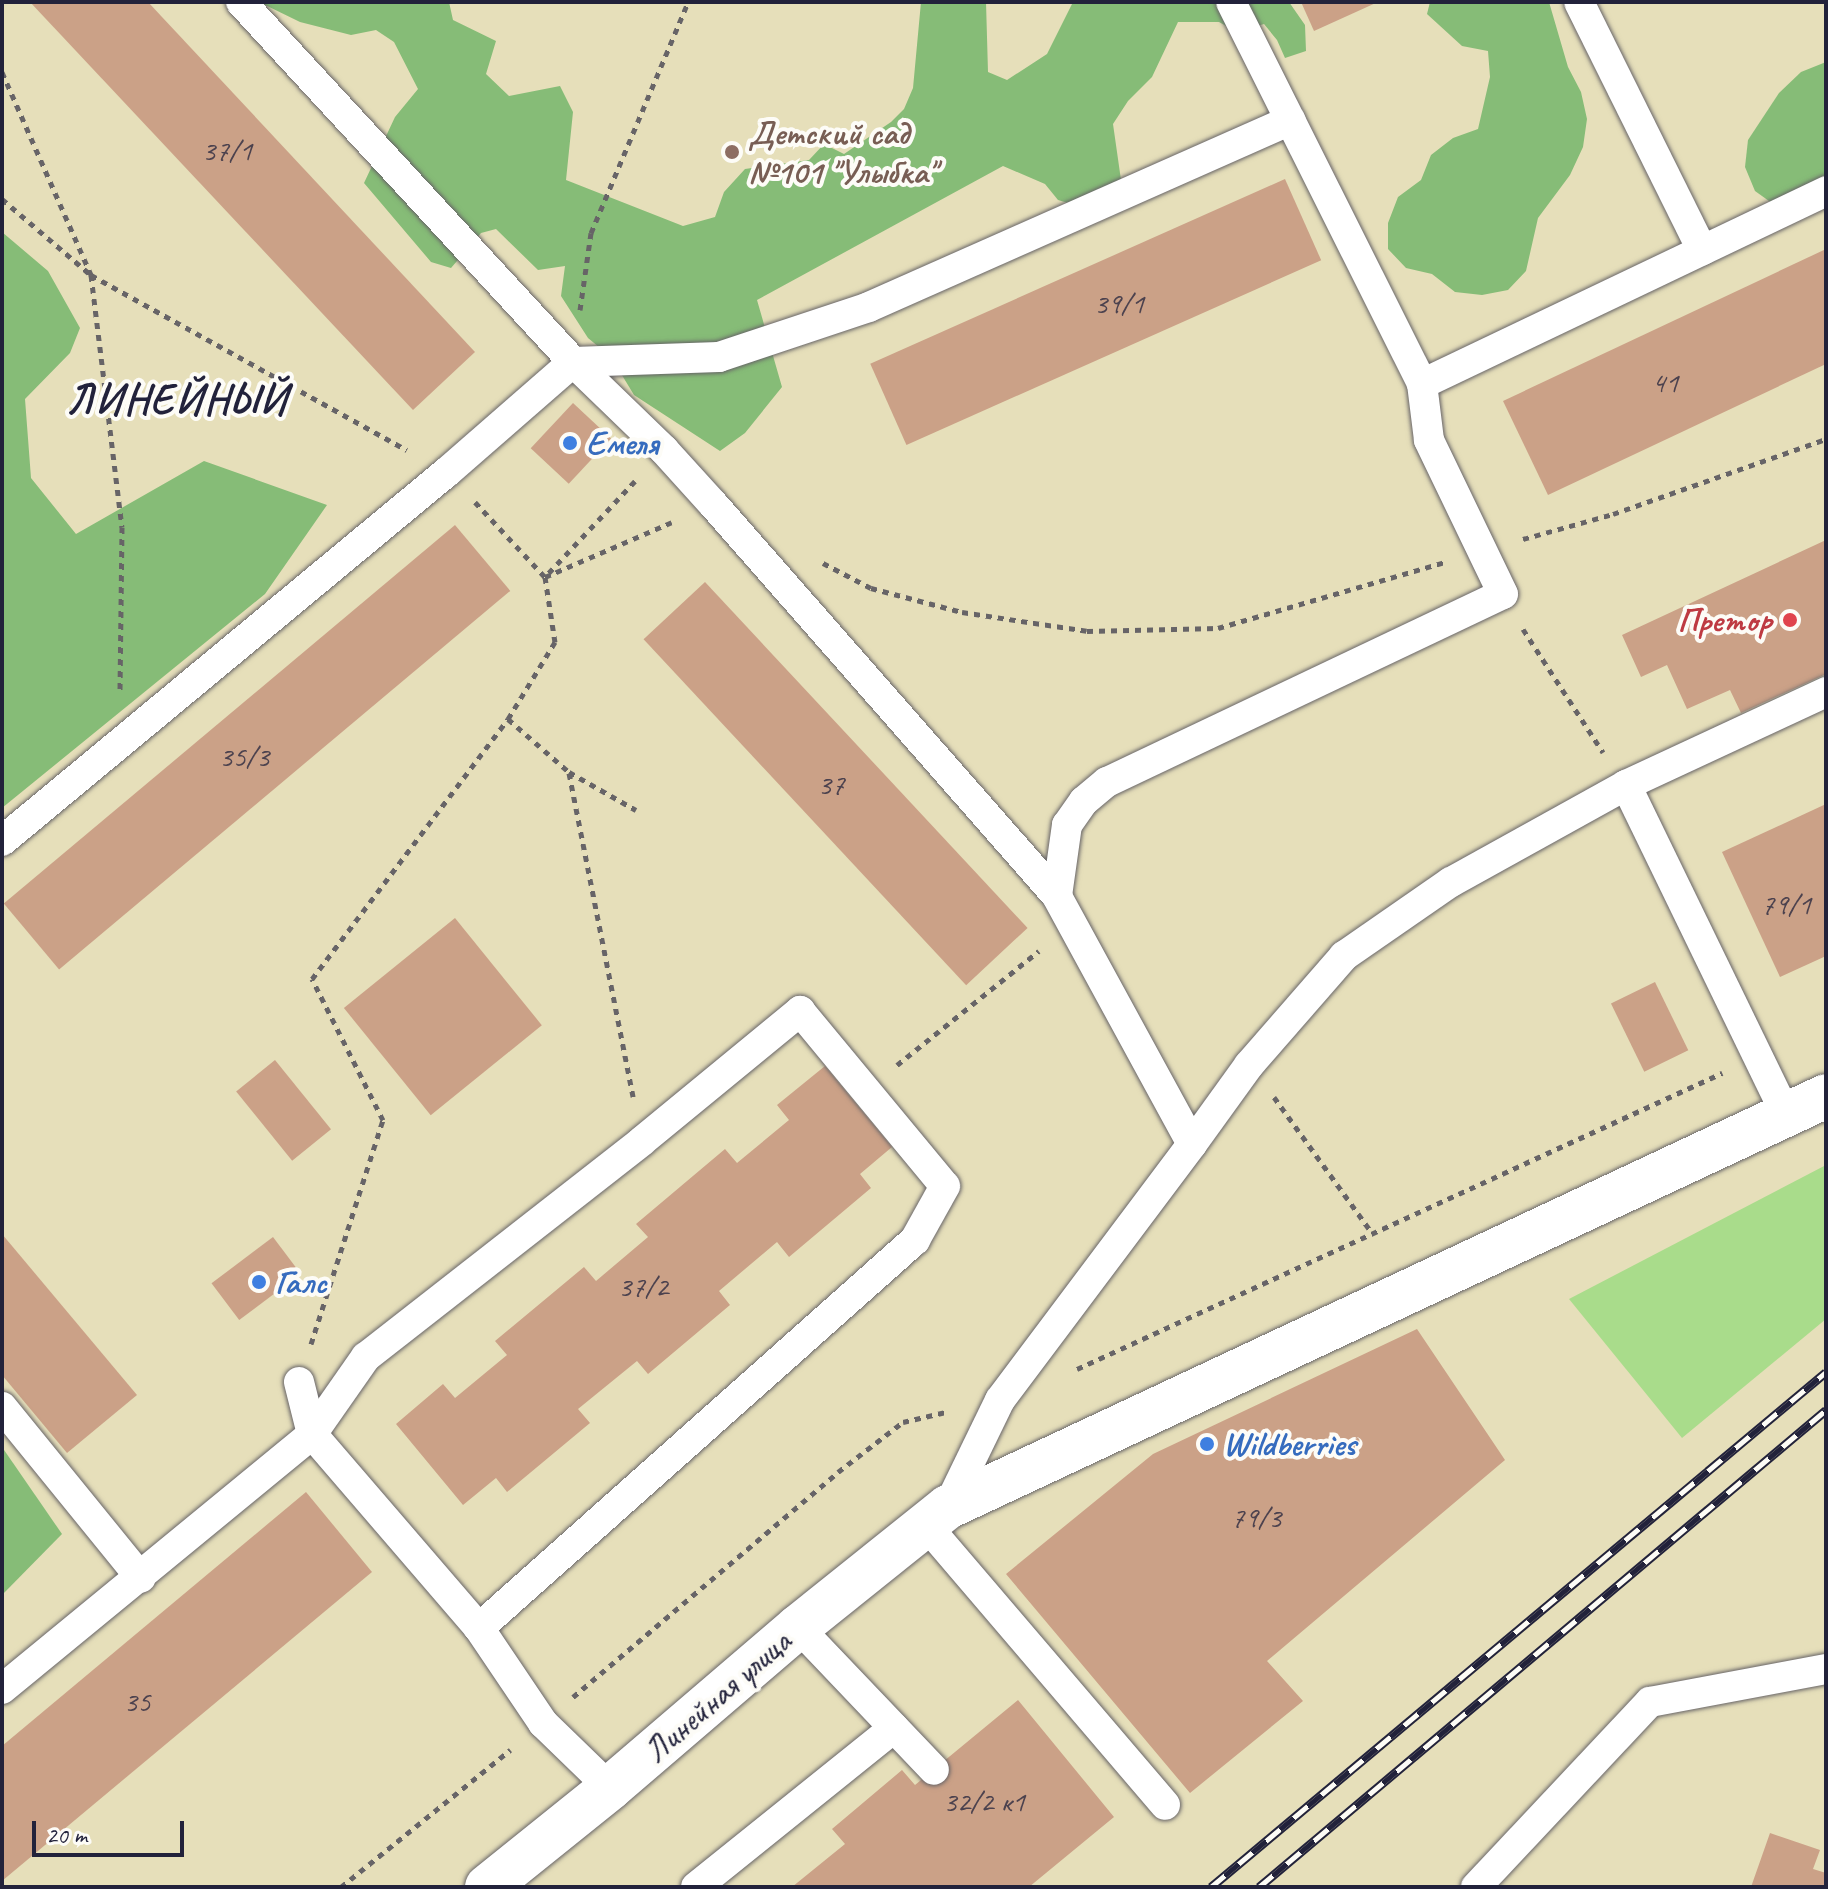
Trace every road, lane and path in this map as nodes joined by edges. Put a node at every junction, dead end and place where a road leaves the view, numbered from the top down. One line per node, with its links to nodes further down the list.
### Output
1 (241, 2): 11 (lane)
2 (688, 2): 11 (path)
3 (1231, 2): 6 (lane)
4 (1579, 2): 9 (lane)
5 (2, 72): 10 (path)
6 (1290, 120): 11 (lane); 12 (lane)
7 (1826, 191): 9 (lane)
8 (2, 199): 10 (path)
9 (1702, 250): 12 (lane)
10 (91, 275): 15 (path); 23 (path)
11 (573, 362): 14 (lane); 15 (lane)
12 (1422, 384): 17 (lane)
13 (1826, 439): 17 (path)
14 (664, 450): 16 (lane); 19 (path)
15 (447, 472): 19 (path); 23 (lane)
16 (713, 504): 19 (path); 28 (lane)
17 (1483, 550): 18 (path); 20 (lane)
18 (818, 560)
19 (545, 577): 22 (path)
20 (1503, 594): 25 (path); 28 (lane)
21 (1826, 692): 25 (lane)
22 (508, 719): 24 (path); 37 (path)
23 (119, 744): 27 (lane)
24 (569, 772): 26 (path); 34 (path)
25 (1626, 785): 31 (lane); 33 (lane)
26 (636, 810)
27 (2, 841)
28 (1057, 896): 29 (lane)
29 (1071, 925): 30 (path); 35 (lane)
30 (898, 1065)
31 (1249, 1065): 35 (lane); 36 (path)
32 (1826, 1096): 33 (street, Линейная улица)
33 (1787, 1116): 40 (street, Линейная улица)
34 (642, 1141): 39 (lane); 43 (lane)
35 (1192, 1144): 40 (lane)
36 (1372, 1233)
37 (299, 1382): 39 (lane)
38 (2, 1407): 41 (lane)
39 (312, 1434): 41 (lane); 43 (lane)
40 (937, 1516): 42 (street, Линейная улица); 49 (lane)
41 (141, 1578): 45 (lane)
42 (798, 1627): 46 (lane); 48 (street, Линейная улица)
43 (479, 1628): 48 (lane)
44 (1826, 1669): 52 (lane)
45 (2, 1689)
46 (894, 1728): 47 (lane); 51 (lane)
47 (934, 1770)
48 (610, 1788): 50 (street, Линейная улица)
49 (1165, 1805)
50 (487, 1887)
51 (696, 1887)
52 (1476, 1887)

